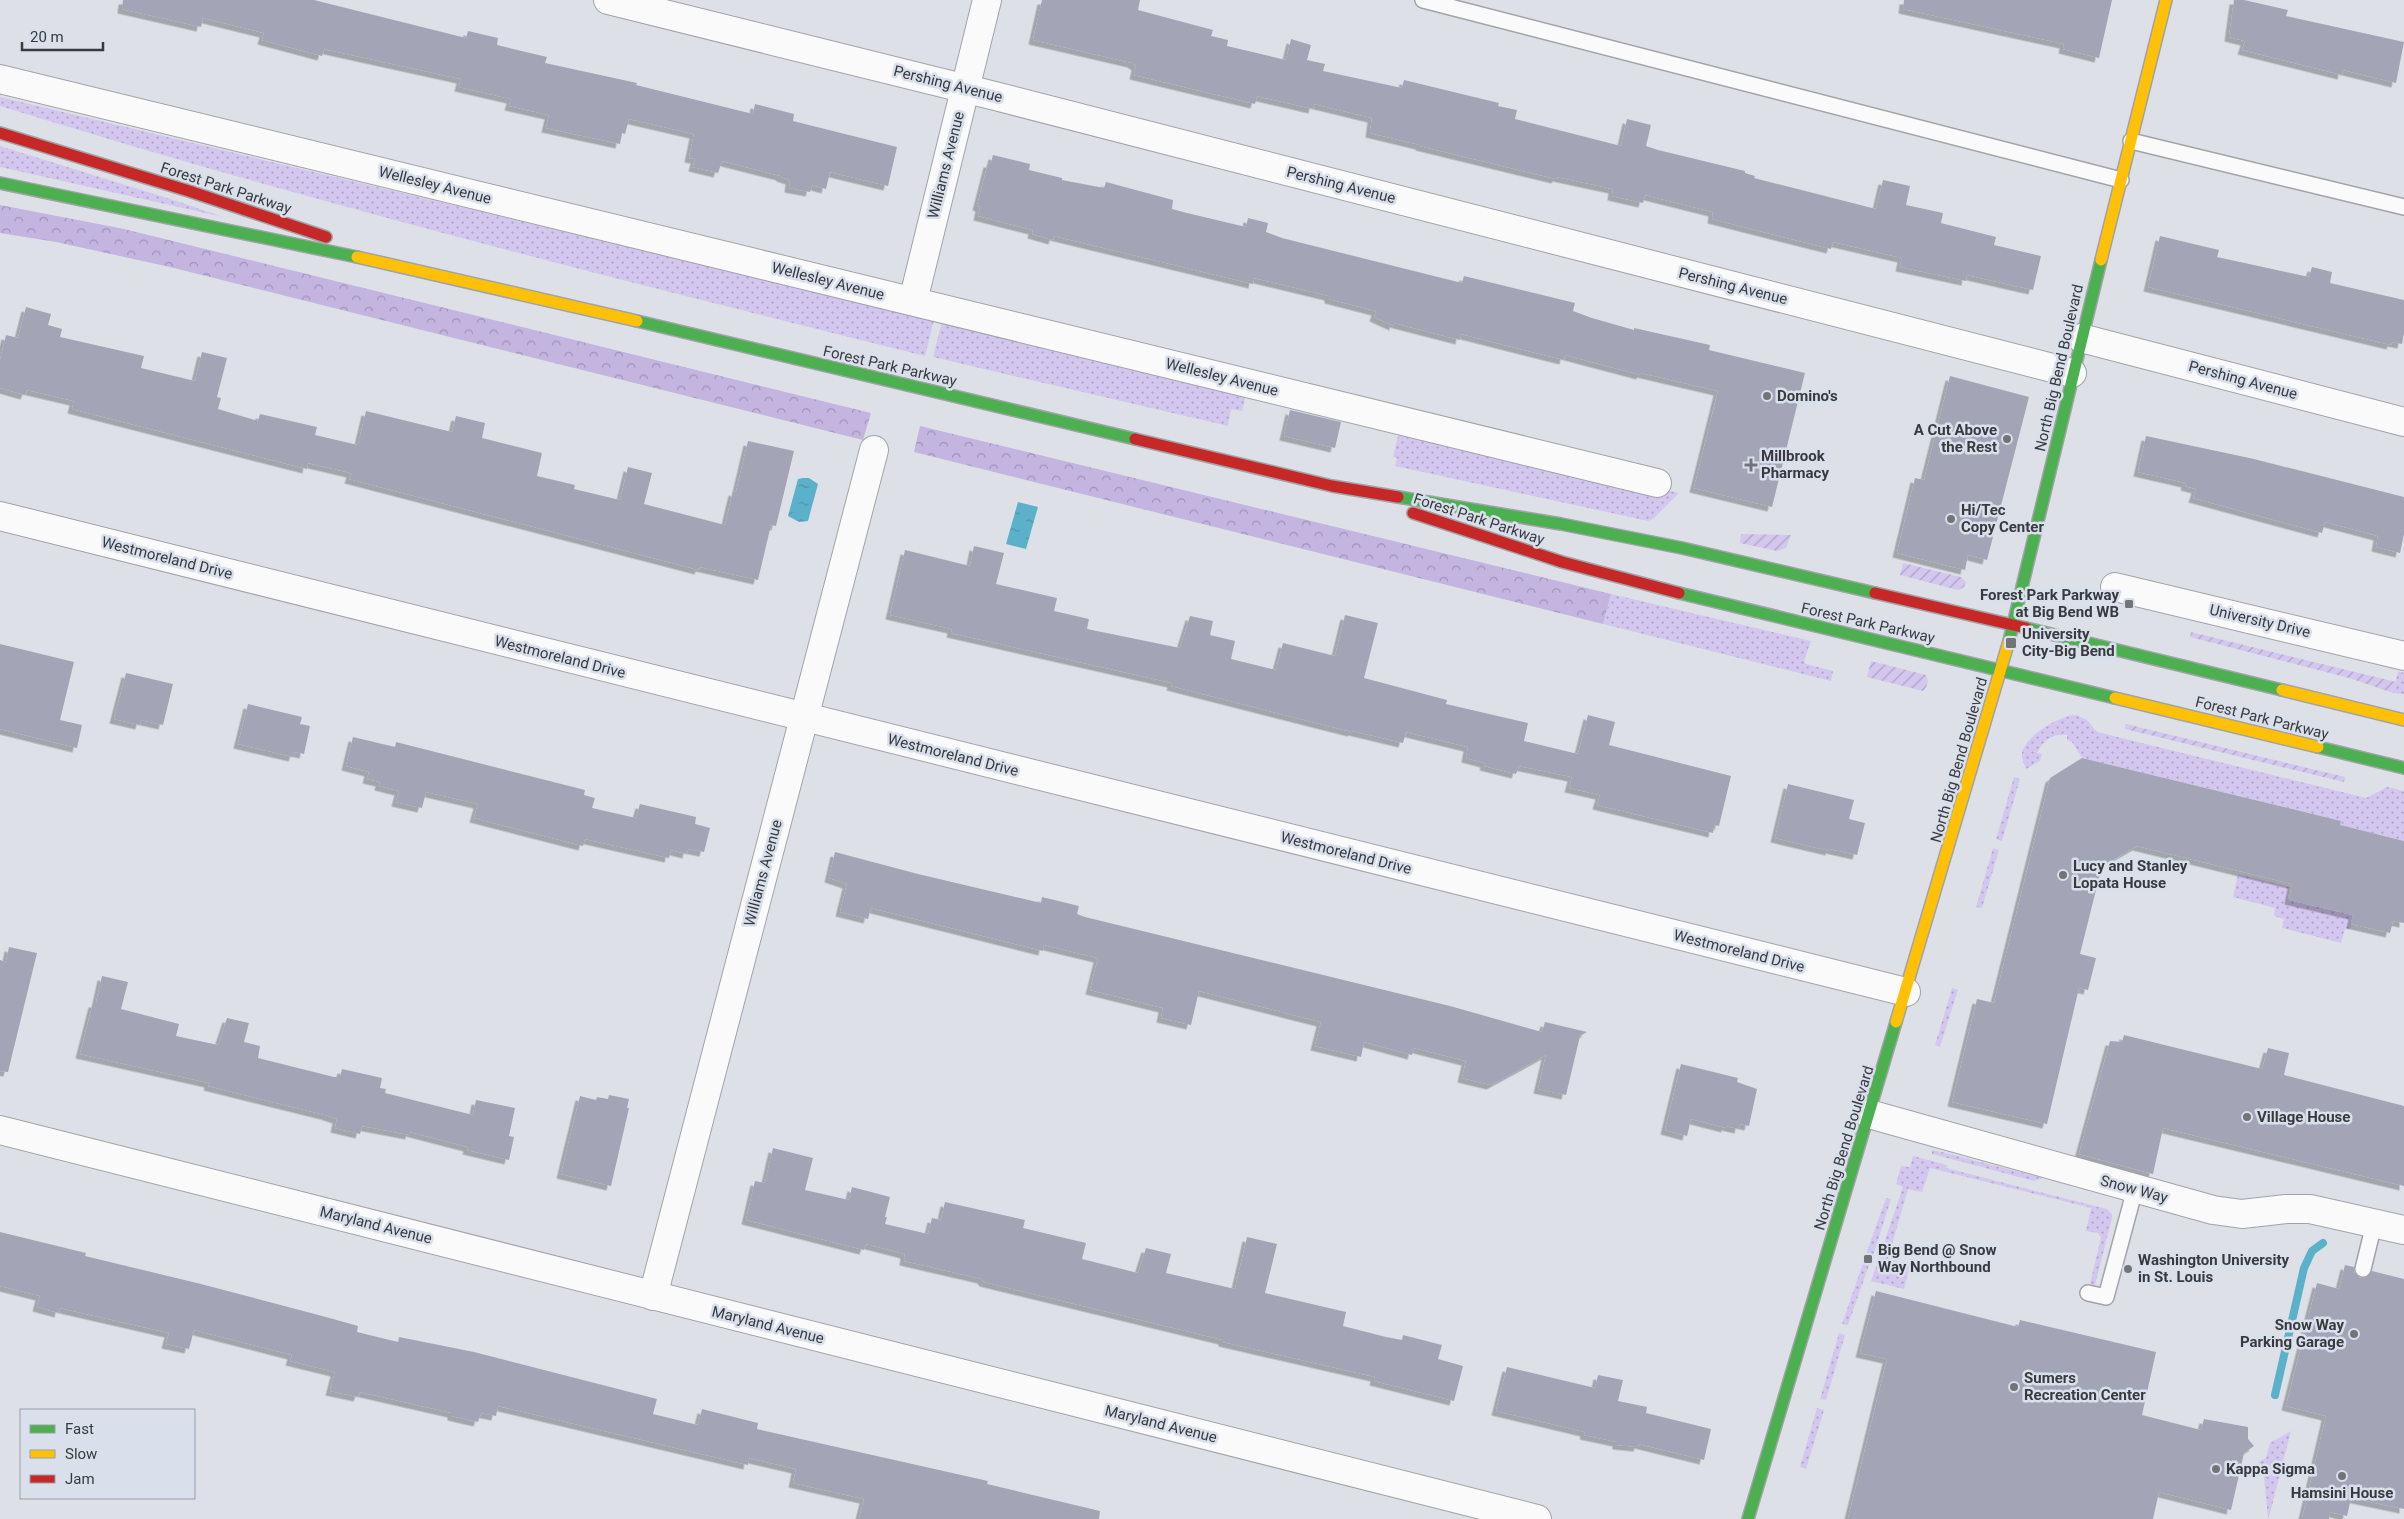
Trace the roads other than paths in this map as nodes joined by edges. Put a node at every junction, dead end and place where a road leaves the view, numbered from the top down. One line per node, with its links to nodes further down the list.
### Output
1 (608, 0): 6 (street, Pershing Avenue)
2 (987, 0): 6 (street, Williams Avenue)
3 (1423, 0): 9 (lane)
4 (2166, 0): 8 (main road, North Big Bend Boulevard)
5 (0, 78): 13 (street, Wellesley Avenue)
6 (965, 88): 13 (street, Williams Avenue); 15 (street, Pershing Avenue)
7 (0, 133): 12 (main road, Forest Park Parkway)
8 (2131, 141): 9 (main road, North Big Bend Boulevard); 11 (lane)
9 (2121, 180): 14 (main road, North Big Bend Boulevard)
10 (0, 183): 12 (main road, Forest Park Parkway)
11 (2404, 207)
12 (442, 275): 19 (main road, Forest Park Parkway)
13 (913, 301): 18 (street, Wellesley Avenue)
14 (2081, 338): 15 (main road, North Big Bend Boulevard); 16 (street, Pershing Avenue)
15 (2072, 373): 22 (main road, North Big Bend Boulevard)
16 (2404, 422)
17 (874, 450): 25 (street, Williams Avenue)
18 (1657, 483)
19 (1332, 486): 22 (main road, Forest Park Parkway); 24 (main road, Forest Park Parkway)
20 (0, 516): 25 (street, Westmoreland Drive)
21 (2115, 587): 23 (street, University Drive)
22 (2014, 625): 24 (main road, North Big Bend Boulevard); 26 (main road, Forest Park Parkway)
23 (2404, 656)
24 (2001, 670): 27 (main road, Forest Park Parkway); 28 (main road, North Big Bend Boulevard)
25 (804, 718): 28 (street, Westmoreland Drive); 36 (street, Williams Avenue)
26 (2404, 720)
27 (2404, 768)
28 (1906, 992): 29 (main road, North Big Bend Boulevard)
29 (1869, 1114): 31 (street, Snow Way); 38 (main road, North Big Bend Boulevard)
30 (0, 1130): 36 (street, Maryland Avenue)
31 (2135, 1189): 32 (street, Snow Way); 35 (lane)
32 (2374, 1224): 33 (street, Snow Way); 34 (lane)
33 (2404, 1230)
34 (2363, 1269)
35 (2088, 1294)
36 (653, 1296): 37 (street, Maryland Avenue)
37 (1537, 1519)
38 (1748, 1519)

